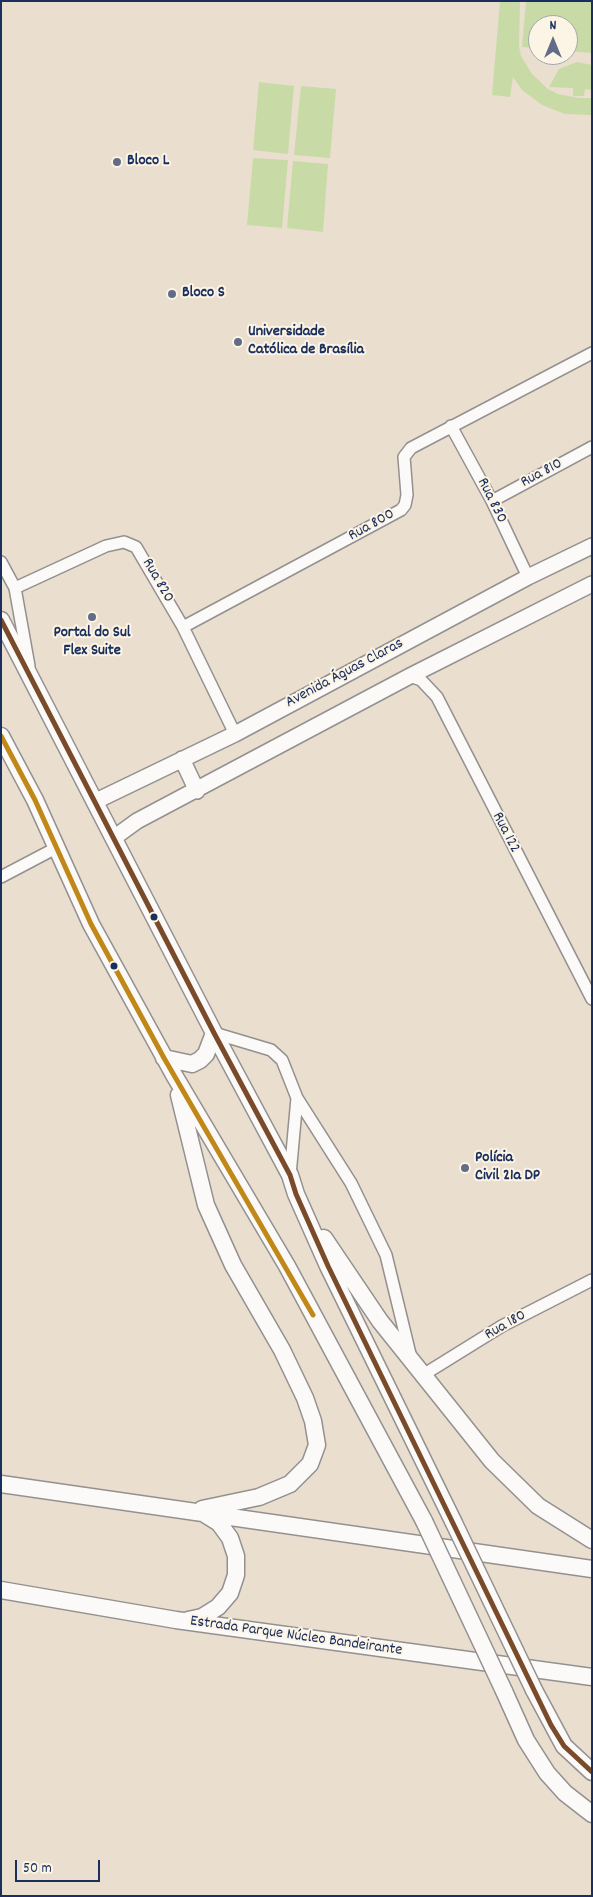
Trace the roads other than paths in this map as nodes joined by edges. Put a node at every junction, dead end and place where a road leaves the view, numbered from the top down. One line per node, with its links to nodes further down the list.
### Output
1 (592, 353): 2 (street, Rua 800)
2 (451, 426): 4 (street, Rua 830); 11 (street, Rua 800)
3 (592, 447): 4 (street, Rua 810)
4 (492, 501): 7 (street, Rua 830)
5 (592, 546): 7 (main road, Avenida Águas Claras)
6 (1, 562): 9 (street)
7 (528, 577): 14 (main road, Avenida Águas Claras)
8 (592, 584): 13 (main road, Avenida Águas Claras)
9 (15, 588): 11 (street, Rua 820); 12 (street)
10 (1, 620): 12 (highway)
11 (183, 626): 14 (street, Rua 820)
12 (30, 675): 18 (highway)
13 (410, 676): 17 (main road, Avenida Águas Claras); 22 (street, Rua 122)
14 (235, 734): 16 (main road, Avenida Águas Claras)
15 (1, 736): 20 (highway)
16 (182, 759): 17 (main road); 18 (main road, Avenida Águas Claras)
17 (197, 791): 19 (main road, Avenida Águas Claras)
18 (96, 801): 19 (highway)
19 (115, 837): 23 (highway)
20 (56, 848): 21 (street); 24 (highway)
21 (1, 877)
22 (592, 999)
23 (214, 1033): 24 (highway); 26 (street); 27 (highway)
24 (164, 1058): 25 (highway)
25 (174, 1075): 33 (highway); 40 (highway, bridge)
26 (297, 1098): 27 (street); 30 (street)
27 (290, 1174): 28 (highway)
28 (296, 1194): 30 (highway); 39 (highway, bridge)
29 (592, 1280): 31 (street, Rua 180)
30 (411, 1363): 31 (highway)
31 (423, 1375): 34 (highway)
32 (1, 1484): 33 (highway)
33 (197, 1512): 35 (highway); 37 (highway)
34 (592, 1540)
35 (592, 1569)
36 (1, 1590): 37 (highway, Estrada Parque Núcleo Bandeirante)
37 (176, 1620): 38 (highway, Estrada Parque Núcleo Bandeirante)
38 (592, 1678)
39 (592, 1772)
40 (592, 1814)

